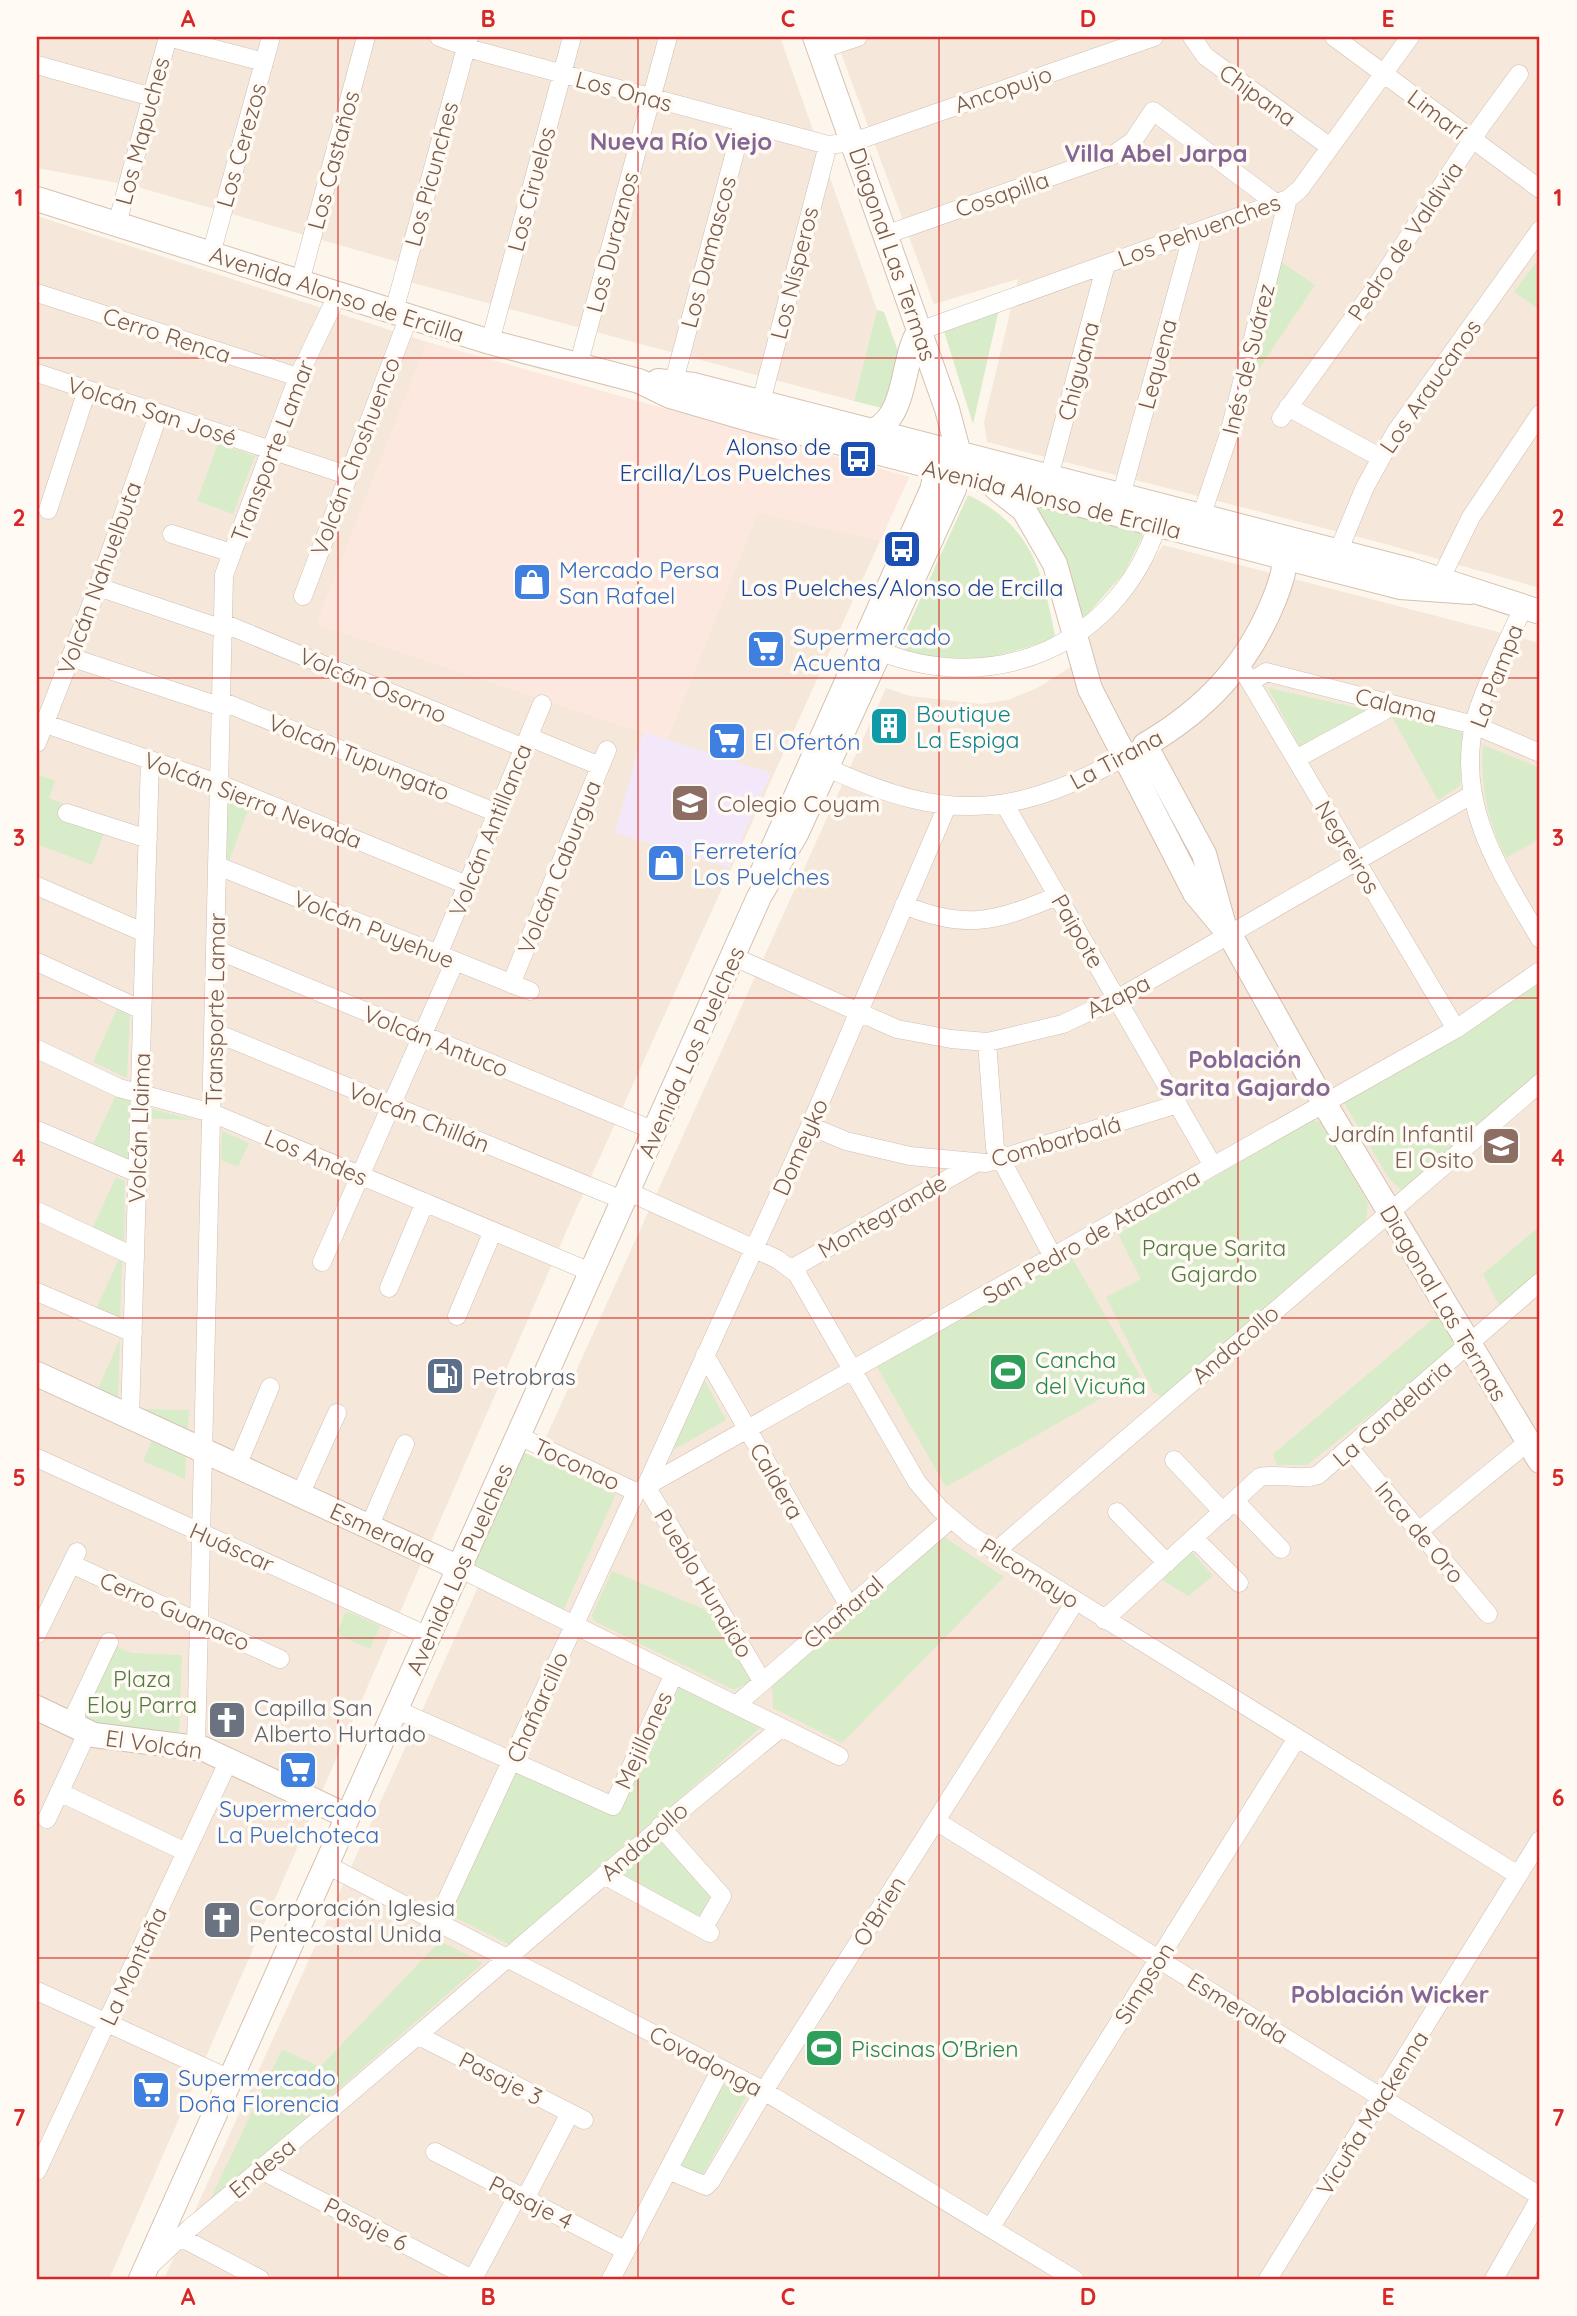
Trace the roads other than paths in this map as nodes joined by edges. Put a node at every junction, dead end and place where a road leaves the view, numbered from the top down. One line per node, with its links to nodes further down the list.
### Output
1 (168, 37): 14 (street); 19 (street, Los Mapuches)
2 (271, 37): 14 (street, Los Cerezos)
3 (366, 37): 35 (street, Los Castaños)
4 (439, 37): 12 (street, Los Onas)
5 (572, 37): 16 (street, Los Ciruelos)
6 (668, 37): 20 (street, Los Duraznos)
7 (858, 37): 13 (street)
8 (1154, 37): 23 (street, Ancopujo)
9 (1192, 37): 25 (street, Chipana)
10 (1334, 37): 17 (street, Limarí)
11 (1410, 37): 17 (street, Los Pehuenches)
12 (468, 42): 16 (street, Los Onas); 38 (street, Los Picunches)
13 (818, 44): 23 (main road, Diagonal Las Termas)
14 (264, 62): 33 (street, Los Cerezos)
15 (37, 65): 19 (street)
16 (562, 74): 20 (street, Los Onas); 40 (street, Los Ciruelos)
17 (1383, 74): 22 (street, Limarí); 25 (street, Los Pehuenches)
18 (1519, 74): 22 (street, Pedro de Valdivia)
19 (152, 97): 29 (street, Los Mapuches)
20 (652, 98): 21 (street, Los Onas); 41 (street, Los Duraznos)
21 (743, 122): 24 (street, Los Onas); 45 (street, Los Damascos)
22 (1472, 141): 26 (street, Limarí); 52 (street, Pedro de Valdivia)
23 (853, 142): 24 (street, Los Onas); 32 (main road, Diagonal Las Termas)
24 (828, 145): 47 (street, Los Nísperos)
25 (1329, 147): 27 (street, Los Pehuenches)
26 (1540, 189)
27 (1282, 201): 31 (street, Los Pehuenches); 32 (street, Cosapilla); 60 (street, Inés de Suárez)
28 (41, 206): 29 (main road, Avenida Alonso de Ercilla)
29 (117, 224): 33 (main road, Avenida Alonso de Ercilla)
30 (1540, 230): 52 (street, Los Araucanos)
31 (1194, 233): 34 (street, Los Pehuenches); 57 (street, Lequena)
32 (886, 235): 39 (main road, Diagonal Las Termas)
33 (211, 254): 35 (main road, Avenida Alonso de Ercilla)
34 (1106, 264): 39 (street, Los Pehuenches); 55 (street, Chiguana)
35 (300, 282): 37 (main road, Avenida Alonso de Ercilla)
36 (37, 293): 43 (street, Cerro Renca)
37 (338, 294): 38 (main road, Avenida Alonso de Ercilla); 43 (street, Transporte Lamar)
38 (401, 314): 40 (main road, Avenida Alonso de Ercilla); 54 (street, Volcán Choshuenco)
39 (919, 331): 50 (main road); 53 (main road, Diagonal Las Termas)
40 (490, 342): 41 (main road, Avenida Alonso de Ercilla)
41 (578, 366): 44 (main road, Avenida Alonso de Ercilla)
42 (37, 373): 46 (street, Volcán San José)
43 (298, 377): 51 (street, Transporte Lamar)
44 (639, 381): 45 (main road, Avenida Alonso de Ercilla); 53 (main road, Avenida Alonso de Ercilla)
45 (674, 381): 47 (main road, Avenida Alonso de Ercilla)
46 (87, 390): 48 (street, Volcán San José); 58 (street)
47 (761, 402): 50 (main road, Avenida Alonso de Ercilla)
48 (159, 413): 51 (street, Volcán San José); 67 (street, Volcán Nahuelbuta)
49 (1540, 414): 66 (street)
50 (873, 431): 53 (main road, Avenida Alonso de Ercilla)
51 (270, 450): 54 (street, Volcán San José); 64 (street, Transporte Lamar)
52 (1381, 457): 63 (street, Los Araucanos)
53 (949, 462): 55 (main road, Avenida Alonso de Ercilla); 56 (main road, Avenida Alonso de Ercilla); 73 (main road, Avenida Los Puelches)
54 (347, 475): 69 (street, Volcán Choshuenco)
55 (1049, 477): 57 (main road, Avenida Alonso de Ercilla)
56 (987, 482): 59 (main road, Avenida Alonso de Ercilla); 72 (main road, Diagonal Las Termas)
57 (1121, 496): 59 (main road, Avenida Alonso de Ercilla)
58 (48, 510)
59 (1160, 516): 60 (main road, Avenida Alonso de Ercilla); 65 (main road, Avenida Alonso de Ercilla); 72 (street)
60 (1201, 517): 62 (main road, Avenida Alonso de Ercilla)
61 (172, 534): 64 (street)
62 (1268, 534): 63 (main road, Avenida Alonso de Ercilla); 65 (main road)
63 (1338, 552): 66 (main road, Avenida Alonso de Ercilla)
64 (232, 553): 71 (street, Transporte Lamar)
65 (1284, 558): 68 (main road, Avenida Alonso de Ercilla); 75 (main road, La Tirana)
66 (1440, 580): 68 (main road, Avenida Alonso de Ercilla)
67 (99, 587): 71 (street, Volcán Osorno); 74 (street, Volcán Nahuelbuta)
68 (1471, 592): 70 (main road, Avenida Alonso de Ercilla)
69 (303, 596)
70 (1535, 608): 80 (street, La Pampa)
71 (223, 626): 77 (street, Transporte Lamar); 82 (street, Volcán Osorno)
72 (1074, 635): 73 (street); 86 (main road, Diagonal Las Termas)
73 (872, 647): 89 (main road, Avenida Los Puelches); 102 (main road, Avenida Los Puelches)
74 (71, 657): 77 (street, Volcán Tupungato); 79 (street, Volcán Nahuelbuta)
75 (1246, 673): 76 (street, Calama); 83 (main road, La Tirana); 87 (street, Negreiros)
76 (1387, 703): 80 (street, Calama); 87 (street)
77 (221, 704): 90 (street, Transporte Lamar); 95 (street, Volcán Tupungato)
78 (542, 704): 82 (street, Volcán Antillanca)
79 (40, 722): 81 (street, Volcán Nahuelbuta); 88 (street, Volcán Sierra Nevada)
80 (1474, 725): 84 (street, Calama); 91 (street, La Pampa)
81 (37, 743)
82 (526, 743): 85 (street, Volcán Osorno); 95 (street, Volcán Antillanca)
83 (1145, 745): 86 (street, La Tirana); 104 (main road, Diagonal Las Termas)
84 (1540, 753)
85 (603, 758): 112 (street, Volcán Caburgua)
86 (1123, 758): 92 (street, La Tirana); 104 (main road, Diagonal Las Termas)
87 (1296, 759): 97 (street, Negreiros)
88 (150, 760): 90 (street, Volcán Sierra Nevada); 96 (street, Volcán Llaima)
89 (828, 768): 93 (street, La Tirana); 102 (main road, Avenida Los Puelches)
90 (220, 784): 98 (street, Transporte Lamar); 99 (street, Volcán Sierra Nevada)
91 (1474, 794): 97 (street, Azapa); 106 (street, La Pampa)
92 (1005, 805): 93 (street, La Tirana); 101 (street, Paipote)
93 (947, 806): 103 (street, Domeyko)
94 (67, 813): 96 (street)
95 (497, 813): 99 (street, Volcán Antillanca)
96 (148, 839): 105 (street, Volcán Llaima)
97 (1357, 862): 104 (street, Azapa); 117 (street, Negreiros)
98 (218, 866): 107 (street, Transporte Lamar); 109 (street, Volcán Puyehue)
99 (467, 885): 109 (street, Volcán Antillanca)
100 (37, 886): 105 (street)
101 (1057, 895): 103 (street); 114 (street, Paipote)
102 (759, 897): 108 (main road, Avenida Los Puelches)
103 (904, 905): 116 (street, Domeyko)
104 (1227, 930): 114 (street, Azapa); 124 (main road, Diagonal Las Termas)
105 (145, 933): 115 (street, Volcán Llaima)
106 (1540, 939)
107 (217, 950): 118 (street, Transporte Lamar); 119 (street, Volcán Antuco)
108 (734, 957): 116 (street, Azapa); 130 (main road, Avenida Los Puelches)
109 (447, 958): 112 (street, Volcán Puyehue); 119 (street, Volcán Antillanca)
110 (37, 962): 115 (street)
111 (1540, 971): 117 (street, San Pedro de Atacama)
112 (511, 984): 113 (street, Volcán Puyehue)
113 (530, 991)
114 (1117, 998): 120 (street, Azapa); 125 (street, Paipote)
115 (142, 1010): 123 (street, Volcán Llaima)
116 (858, 1014): 120 (street, Azapa); 128 (street, Domeyko)
117 (1456, 1030): 124 (street, San Pedro de Atacama)
118 (214, 1032): 126 (street, Volcán Chillán); 127 (street, Transporte Lamar)
119 (422, 1035): 126 (street, Volcán Antillanca); 130 (street, Volcán Antuco)
120 (987, 1042): 131 (street)
121 (37, 1049): 123 (street, Los Andes)
122 (1540, 1083): 139 (street, Andacollo)
123 (140, 1092): 127 (street, Los Andes); 134 (street, Volcán Llaima)
124 (1324, 1103): 133 (street, San Pedro de Atacama); 139 (main road, Diagonal Las Termas)
125 (1178, 1104): 131 (street, Combarbalá); 133 (street, Paipote)
126 (391, 1105): 135 (street, Volcán Antillanca); 136 (street, Volcán Chillán)
127 (212, 1113): 135 (street, Los Andes); 164 (street, Transporte Lamar)
128 (810, 1126): 132 (street, Combarbalá); 141 (street, Domeyko)
129 (37, 1130): 134 (street)
130 (655, 1131): 136 (main road, Avenida Los Puelches)
131 (1000, 1161): 132 (street, Combarbalá); 143 (street)
132 (974, 1164): 145 (street, Montegrande)
133 (1213, 1166): 143 (street, San Pedro de Atacama)
134 (137, 1173): 142 (street, Volcán Llaima)
135 (360, 1175): 137 (street, Los Andes); 144 (street, Volcán Antillanca)
136 (627, 1196): 141 (street, Pilcomayo); 146 (main road, Avenida Los Puelches)
137 (425, 1202): 140 (street, Los Andes); 148 (street)
138 (37, 1211): 142 (street)
139 (1389, 1212): 152 (main road, Diagonal Las Termas); 178 (street, Andacollo)
140 (493, 1231): 146 (street, Los Andes); 150 (street)
141 (753, 1248): 145 (street, Pilcomayo); 153 (street, Domeyko)
142 (135, 1256): 151 (street, Volcán Llaima)
143 (1053, 1257): 154 (street, San Pedro de Atacama)
144 (322, 1262)
145 (791, 1269): 154 (street, Pilcomayo)
146 (593, 1273): 160 (main road, Avenida Los Puelches)
147 (1540, 1282): 152 (street, La Candelaria)
148 (389, 1288)
149 (37, 1292): 151 (street)
150 (457, 1316)
151 (132, 1333): 158 (street, Volcán Llaima)
152 (1470, 1346): 162 (street, La Candelaria); 163 (main road, Diagonal Las Termas)
153 (705, 1356): 159 (street, Caldera); 168 (street, Domeyko)
154 (853, 1371): 159 (street, San Pedro de Atacama); 172 (street, Pilcomayo)
155 (37, 1374): 158 (main road, Esmeralda)
156 (270, 1387): 167 (street)
157 (337, 1413): 169 (street)
158 (130, 1417): 164 (main road, Esmeralda)
159 (748, 1430): 168 (street, San Pedro de Atacama); 183 (street, Caldera)
160 (519, 1436): 168 (street, Toconao); 180 (main road, Avenida Los Puelches)
161 (405, 1444): 173 (street)
162 (1351, 1450): 170 (street, La Candelaria); 174 (street, Inca de Oro)
163 (1534, 1451): 174 (street)
164 (206, 1452): 167 (main road, Esmeralda); 175 (street, Transporte Lamar)
165 (37, 1458): 175 (street, Huáscar)
166 (1174, 1460): 170 (street)
167 (237, 1466): 169 (main road, Esmeralda)
168 (641, 1489): 187 (street, Chañarcillo); 193 (street, Pueblo Hundido)
169 (300, 1495): 173 (main road, Esmeralda)
170 (1229, 1506): 176 (street); 177 (street)
171 (1117, 1512): 179 (street)
172 (951, 1519): 178 (street, Pilcomayo); 183 (street, Chañaral)
173 (369, 1527): 180 (main road, Esmeralda)
174 (1419, 1531): 184 (street, Inca de Oro)
175 (204, 1534): 186 (street, Transporte Lamar); 189 (street, Huáscar)
176 (1194, 1538): 179 (street); 181 (street)
177 (1281, 1549)
178 (995, 1552): 182 (street, Pilcomayo)
179 (1167, 1563): 185 (street)
180 (459, 1568): 187 (street, Esmeralda); 189 (main road, Avenida Los Puelches)
181 (1238, 1584)
182 (1075, 1602): 185 (street, Pilcomayo); 207 (street, O'Brien)
183 (849, 1606): 193 (street, Chañaral)
184 (1488, 1614)
185 (1104, 1620): 199 (street, Pilcomayo)
186 (201, 1623): 188 (street, Cerro Guanaco); 191 (street, Cerro Guanaco); 200 (street, Transporte Lamar)
187 (573, 1626): 192 (street, Esmeralda); 203 (street, Chañarcillo)
188 (37, 1634)
189 (428, 1636): 196 (main road, Avenida Los Puelches)
190 (109, 1642): 198 (street)
191 (280, 1659)
192 (674, 1674): 194 (street, Esmeralda); 203 (street, Mejillones)
193 (762, 1681): 194 (street, Chañaral)
194 (736, 1705): 197 (street, Esmeralda)
195 (37, 1708): 198 (main road, El Volcán)
196 (395, 1709): 203 (street); 205 (main road, Avenida Los Puelches)
197 (781, 1728): 201 (street, Esmeralda); 208 (street, Andacollo)
198 (82, 1730): 200 (main road, El Volcán); 204 (street)
199 (1297, 1738): 213 (street, Pilcomayo); 216 (street, Simpson)
200 (196, 1747): 202 (main road, El Volcán)
201 (839, 1756)
202 (229, 1760): 205 (main road, El Volcán); 210 (street, La Montaña)
203 (513, 1761): 214 (street, Chañarcillo)
204 (60, 1792): 206 (street); 210 (street)
205 (347, 1816): 211 (main road, Avenida Los Puelches)
206 (47, 1819)
207 (936, 1821): 216 (street, Esmeralda); 222 (street, O'Brien)
208 (660, 1826): 212 (street, Andacollo); 212 (street)
209 (1540, 1840): 213 (street, Vicuña Mackenna)
210 (186, 1852): 218 (street, La Montaña)
211 (325, 1864): 214 (street, Covadonga); 221 (main road, Avenida Los Puelches)
212 (604, 1875): 215 (street, Andacollo)
213 (1518, 1875): 223 (street, Vicuña Mackenna)
214 (437, 1921): 215 (street, Covadonga)
215 (510, 1958): 219 (street, Endesa); 220 (street, Covadonga)
216 (1158, 1959): 223 (street, Esmeralda); 231 (street, Simpson)
217 (37, 1991): 218 (street)
218 (107, 2022): 221 (street); 224 (street, La Montaña)
219 (419, 2036): 226 (street, Endesa); 229 (street, Pasaje 3)
220 (721, 2069): 222 (street, Covadonga); 227 (street)
221 (230, 2079): 234 (main road, Avenida Los Puelches)
222 (764, 2091): 227 (street, O'Brien); 231 (street, Covadonga)
223 (1382, 2098): 230 (street, Esmeralda); 239 (street, Vicuña Mackenna)
224 (44, 2138): 228 (street, La Montaña)
225 (435, 2152): 229 (street, Pasaje 4)
226 (261, 2170): 232 (street, Endesa); 236 (street, Pasaje 6)
227 (668, 2170): 233 (street)
228 (37, 2171)
229 (522, 2197): 233 (street, Pasaje 4); 236 (street)
230 (1540, 2197): 240 (street)
231 (991, 2227): 238 (street, Covadonga)
232 (180, 2237): 234 (street, Endesa); 235 (street)
233 (626, 2251): 237 (street)
234 (143, 2276)
235 (260, 2279)
236 (473, 2279)
237 (611, 2279)
238 (1074, 2279)
239 (1268, 2279)
240 (1494, 2279)

